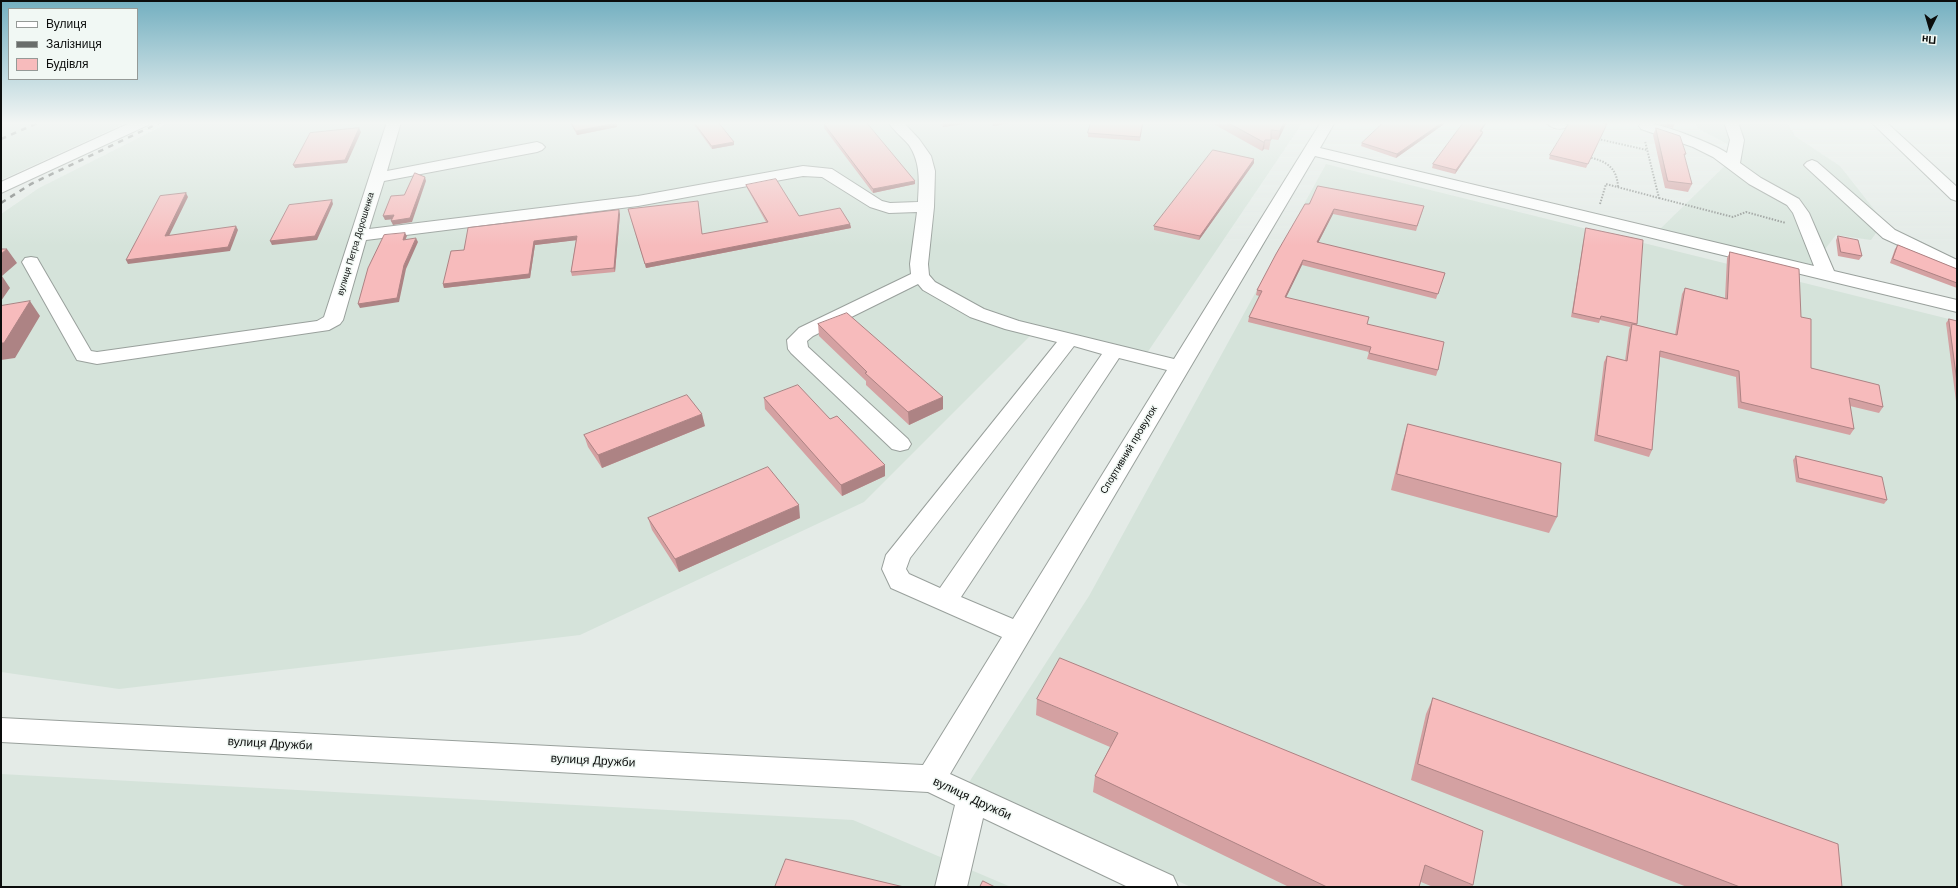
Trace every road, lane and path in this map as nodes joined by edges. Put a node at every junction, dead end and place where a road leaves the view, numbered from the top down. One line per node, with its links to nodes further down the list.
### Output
1 (54, 163): 13 (street)
2 (381, 163): 12 (street, вулиця Петра Дорошенка)
3 (452, 163): 12 (street)
4 (925, 163): 17 (street)
5 (1302, 163): 28 (street, Спортивний провулок)
6 (1366, 163): 18 (street)
7 (1607, 163): 14 (path)
8 (1650, 163): 16 (path)
9 (1922, 163): 15 (street)
10 (1732, 164): 19 (street)
11 (1812, 165): 22 (street)
12 (376, 178): 20 (street, вулиця Петра Дорошенка)
13 (1, 188)
14 (1618, 188): 16 (path); 18 (path)
15 (1957, 196)
16 (1659, 198): 19 (path)
17 (926, 206): 20 (street); 24 (street)
18 (1596, 219): 23 (street)
19 (1807, 229): 23 (street)
20 (358, 236): 21 (street, вулиця Петра Дорошенка)
21 (31, 262)
22 (1957, 267)
23 (1826, 274): 25 (street)
24 (920, 276): 26 (street); 29 (street)
25 (1957, 306)
26 (1069, 340): 27 (street); 30 (street)
27 (1114, 351): 28 (street); 30 (street)
28 (1180, 367): 31 (street, Спортивний провулок)
29 (900, 444)
30 (945, 601): 31 (street)
31 (1019, 633): 33 (street, Спортивний провулок)
32 (1, 730): 33 (street, вулиця Дружби)
33 (931, 779): 34 (street, вулиця Дружби)
34 (972, 798): 35 (street); 36 (street, вулиця Дружби)
35 (951, 887)
36 (1162, 887)

